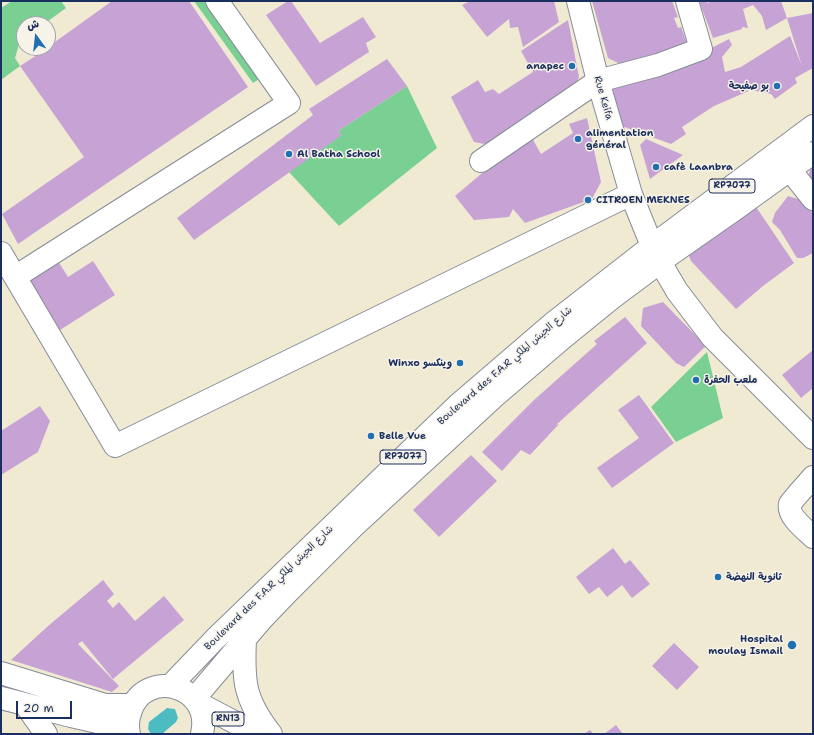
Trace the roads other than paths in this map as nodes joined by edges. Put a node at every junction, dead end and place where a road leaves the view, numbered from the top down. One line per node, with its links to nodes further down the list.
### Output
1 (217, 1): 13 (main road)
2 (578, 1): 4 (main road, Rue Keifa)
3 (687, 1): 4 (main road)
4 (598, 81): 7 (main road); 9 (main road, Rue Keifa)
5 (813, 126): 12 (main road, Boulevard des F.A.R شارع الجيش الملكي / RP7077)
6 (813, 153): 8 (main road, Boulevard des F.A.R شارع الجيش الملكي / RP7077)
7 (481, 161)
8 (790, 170): 10 (main road); 12 (main road, Boulevard des F.A.R شارع الجيش الملكي / RP7077)
9 (631, 194): 12 (main road, Rue Keifa); 13 (main road)
10 (813, 199)
11 (1, 253): 13 (main road)
12 (656, 254): 14 (main road, Rue Keifa); 17 (main road, Boulevard des F.A.R شارع الجيش الملكي / RP7077); 19 (main road, Boulevard des F.A.R شارع الجيش الملكي / RP7077)
13 (15, 277)
14 (813, 438)
15 (813, 478): 16 (main road)
16 (813, 537)
17 (245, 639): 21 (main road, Boulevard des F.A.R شارع الجيش الملكي / RP7077); 28 (main road)
18 (1, 673): 23 (main road)
19 (170, 686): 21 (main road, RN13); 23 (main road)
20 (1, 698): 22 (main road)
21 (196, 701): 26 (main road, RN13); 27 (main road, RN13)
22 (25, 704): 24 (main road); 25 (main road)
23 (132, 705): 24 (main road)
24 (128, 732)
25 (46, 734)
26 (202, 734)
27 (257, 734)
28 (271, 734)

